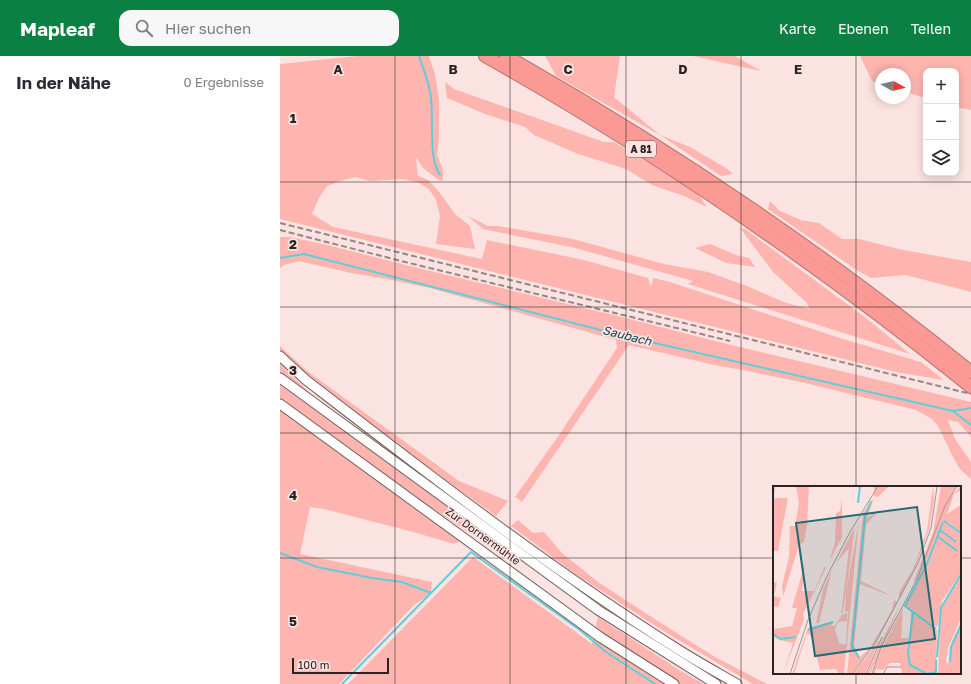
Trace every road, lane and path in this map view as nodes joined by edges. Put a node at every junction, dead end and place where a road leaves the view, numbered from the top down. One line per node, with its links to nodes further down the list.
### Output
1 (485, 56): 3 (highway, A 81)
2 (506, 56): 3 (highway, A 81)
3 (827, 269): 5 (highway, A 81); 7 (highway, A 81)
4 (280, 356): 9 (main road)
5 (971, 372)
6 (280, 378): 9 (main road)
7 (971, 388)
8 (280, 404): 10 (main road, Zur Dornermühle)
9 (486, 524): 11 (main road); 12 (main road)
10 (674, 684)
11 (716, 684)
12 (737, 684)

